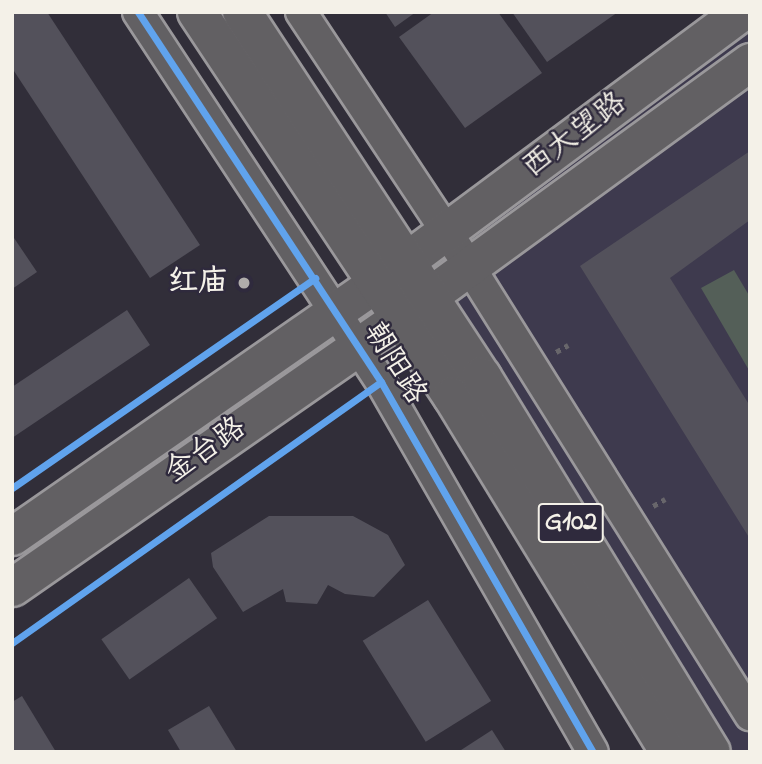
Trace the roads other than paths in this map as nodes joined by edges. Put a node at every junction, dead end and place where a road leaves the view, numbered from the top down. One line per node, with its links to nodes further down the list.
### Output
1 (138, 12): 12 (street, 朝阳路)
2 (197, 12): 10 (highway, 朝阳路)
3 (242, 12): 8 (highway)
4 (301, 12): 7 (street)
5 (741, 12): 7 (main road, 西大望路)
6 (750, 62): 9 (main road, 西大望路)
7 (447, 232): 8 (main road, 西大望路); 9 (street)
8 (408, 259): 10 (main road, 西大望路); 11 (highway)
9 (469, 266): 11 (main road, 西大望路); 17 (street)
10 (376, 282): 12 (main road, 金台路); 13 (highway, 朝阳路)
11 (430, 295): 13 (main road, 西大望路); 20 (highway, G102)
12 (334, 312): 14 (street, 朝阳路); 15 (main road, 金台路)
13 (400, 317): 14 (main road, 金台路); 19 (highway, 朝阳路 / G102)
14 (356, 346): 16 (main road, 金台路); 18 (street, 朝阳路)
15 (12, 536)
16 (12, 587)
17 (750, 715)
18 (593, 752)
19 (670, 752)
20 (711, 752)

